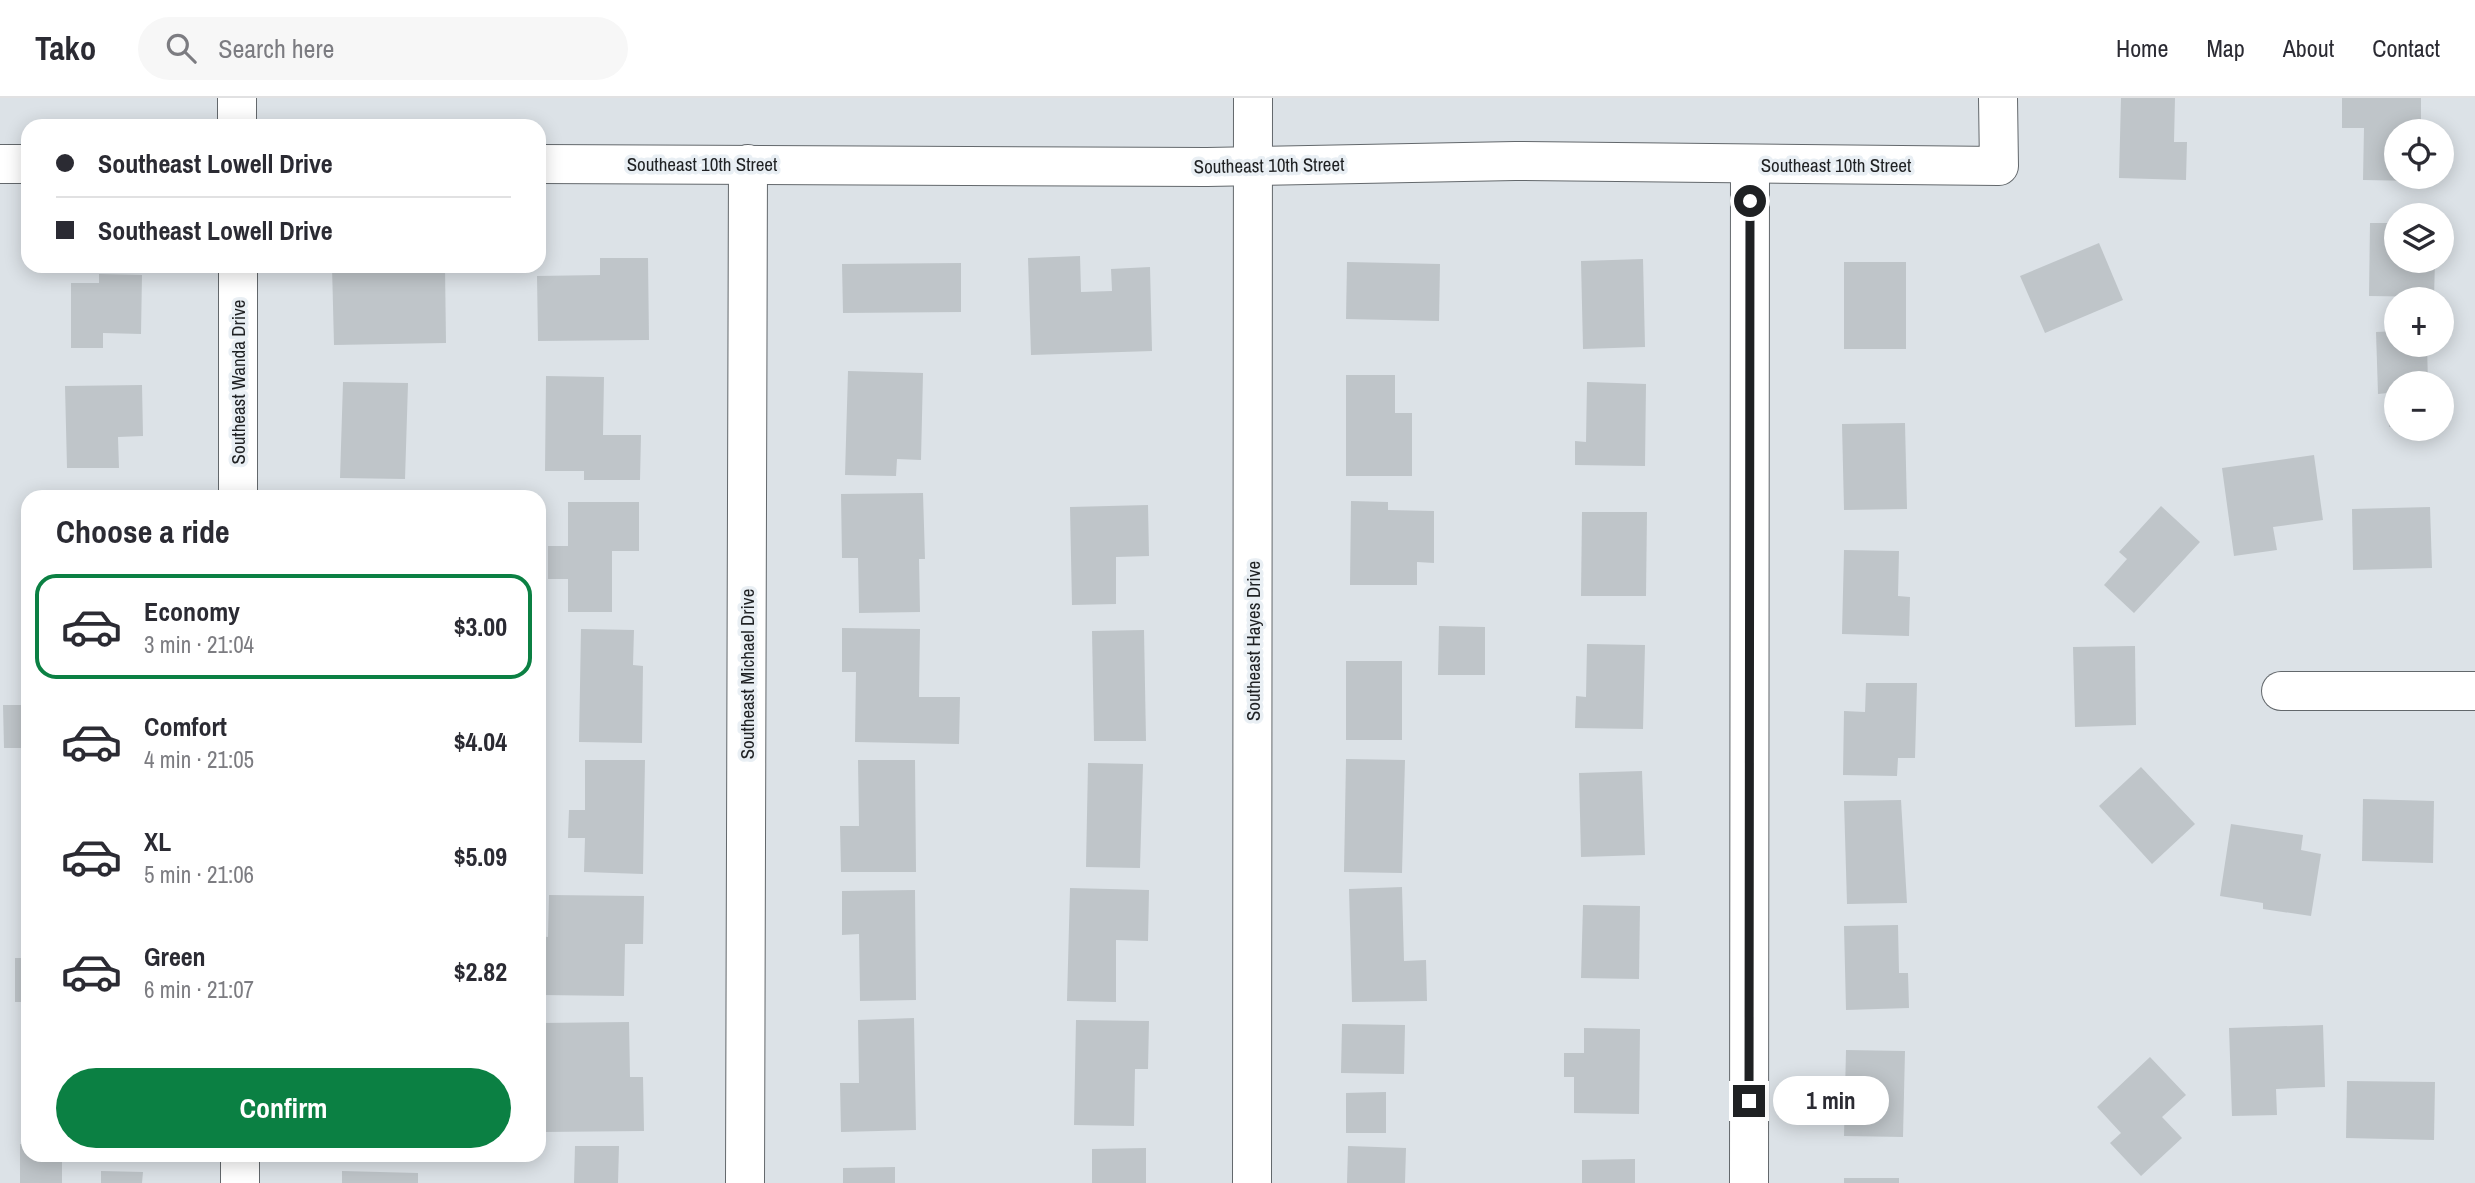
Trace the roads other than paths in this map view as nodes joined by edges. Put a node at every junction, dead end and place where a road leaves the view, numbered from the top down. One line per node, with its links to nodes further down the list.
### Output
1 (237, 98): 4 (street)
2 (1253, 98): 9 (street, Southeast Hayes Drive)
3 (1998, 98): 10 (street, Southeast 10th Street)
4 (237, 119)
5 (0, 164): 6 (street)
6 (21, 164)
7 (546, 164): 8 (street, Southeast 10th Street)
8 (748, 164): 9 (street, Southeast 10th Street); 17 (street, Southeast Michael Drive)
9 (1253, 165): 10 (street, Southeast 10th Street); 18 (street, Southeast Hayes Drive)
10 (1750, 165): 19 (street)
11 (238, 273): 12 (street, Southeast Wanda Drive)
12 (238, 490)
13 (2281, 691): 14 (street)
14 (2475, 691)
15 (240, 1162): 16 (street)
16 (240, 1183)
17 (746, 1183)
18 (1252, 1183)
19 (1749, 1183)

